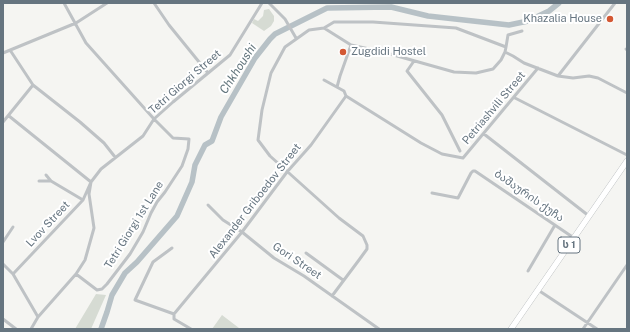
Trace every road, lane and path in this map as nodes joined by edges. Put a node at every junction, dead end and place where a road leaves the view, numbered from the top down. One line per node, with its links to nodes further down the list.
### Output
1 (64, 3): 7 (street)
2 (107, 3): 7 (street)
3 (154, 3): 18 (street)
4 (262, 3): 18 (street, Tetri Giorgi Street)
5 (269, 3): 10 (street)
6 (615, 3): 19 (street)
7 (76, 23): 13 (street); 27 (street)
8 (324, 28): 10 (street); 11 (street); 12 (street)
9 (522, 31): 12 (street)
10 (296, 38): 34 (street)
11 (351, 45): 16 (street); 22 (street)
12 (506, 47): 14 (street)
13 (10, 50): 15 (street); 21 (street)
14 (504, 52): 16 (street); 17 (street)
15 (3, 53)
16 (414, 61): 30 (street)
17 (538, 68): 19 (street); 25 (street, Petriashvili Street)
18 (208, 73): 27 (street, Tetri Giorgi Street)
19 (558, 76): 23 (street)
20 (324, 80): 22 (street)
21 (33, 86): 26 (street); 32 (street)
22 (337, 87): 24 (street)
23 (627, 93)
24 (346, 96): 29 (street, Petriashvili Street); 34 (street, Alexander Griboedov Street)
25 (515, 98): 29 (street, Petriashvili Street); 31 (street)
26 (9, 116): 28 (street); 38 (street)
27 (154, 119): 32 (street, Tetri Giorgi Street); 54 (street, Tetri Giorgi 1st Lane)
28 (3, 122)
29 (484, 134): 42 (street)
30 (460, 151)
31 (627, 155)
32 (115, 157): 38 (street, Tetri Giorgi Street)
33 (627, 161): 42 (highway, ს 1)
34 (287, 172): 45 (street, Alexander Griboedov Street); 55 (street)
35 (46, 175): 37 (street)
36 (39, 181): 37 (street)
37 (51, 181): 40 (street)
38 (91, 182): 40 (street, Lvov Street); 54 (street)
39 (432, 194): 43 (street, ბაშაურის ქუჩა)
40 (83, 200): 53 (street, Lvov Street)
41 (208, 205): 45 (street, Gori Street)
42 (589, 216): 46 (highway, ს 1)
43 (555, 225): 46 (street, ბაშაურის ქუჩა); 52 (street)
44 (13, 227): 47 (street)
45 (242, 232): 57 (street, Gori Street); 58 (street, Alexander Griboedov Street)
46 (574, 238): 56 (highway, ს 1)
47 (3, 242)
48 (172, 248): 58 (street)
49 (306, 253): 55 (street)
50 (3, 264): 53 (street)
51 (627, 265): 61 (street)
52 (528, 271)
53 (13, 274): 59 (street)
54 (76, 274): 59 (street)
55 (344, 280): 57 (street)
56 (538, 290): 61 (street); 66 (highway, ს 1)
57 (332, 296): 65 (street, Gori Street)
58 (174, 314): 64 (street)
59 (38, 317): 63 (street)
60 (3, 318): 62 (street)
61 (588, 323): 67 (street); 68 (street)
62 (16, 329)
63 (30, 329)
64 (191, 329)
65 (379, 329)
66 (511, 329)
67 (583, 329)
68 (597, 329)

